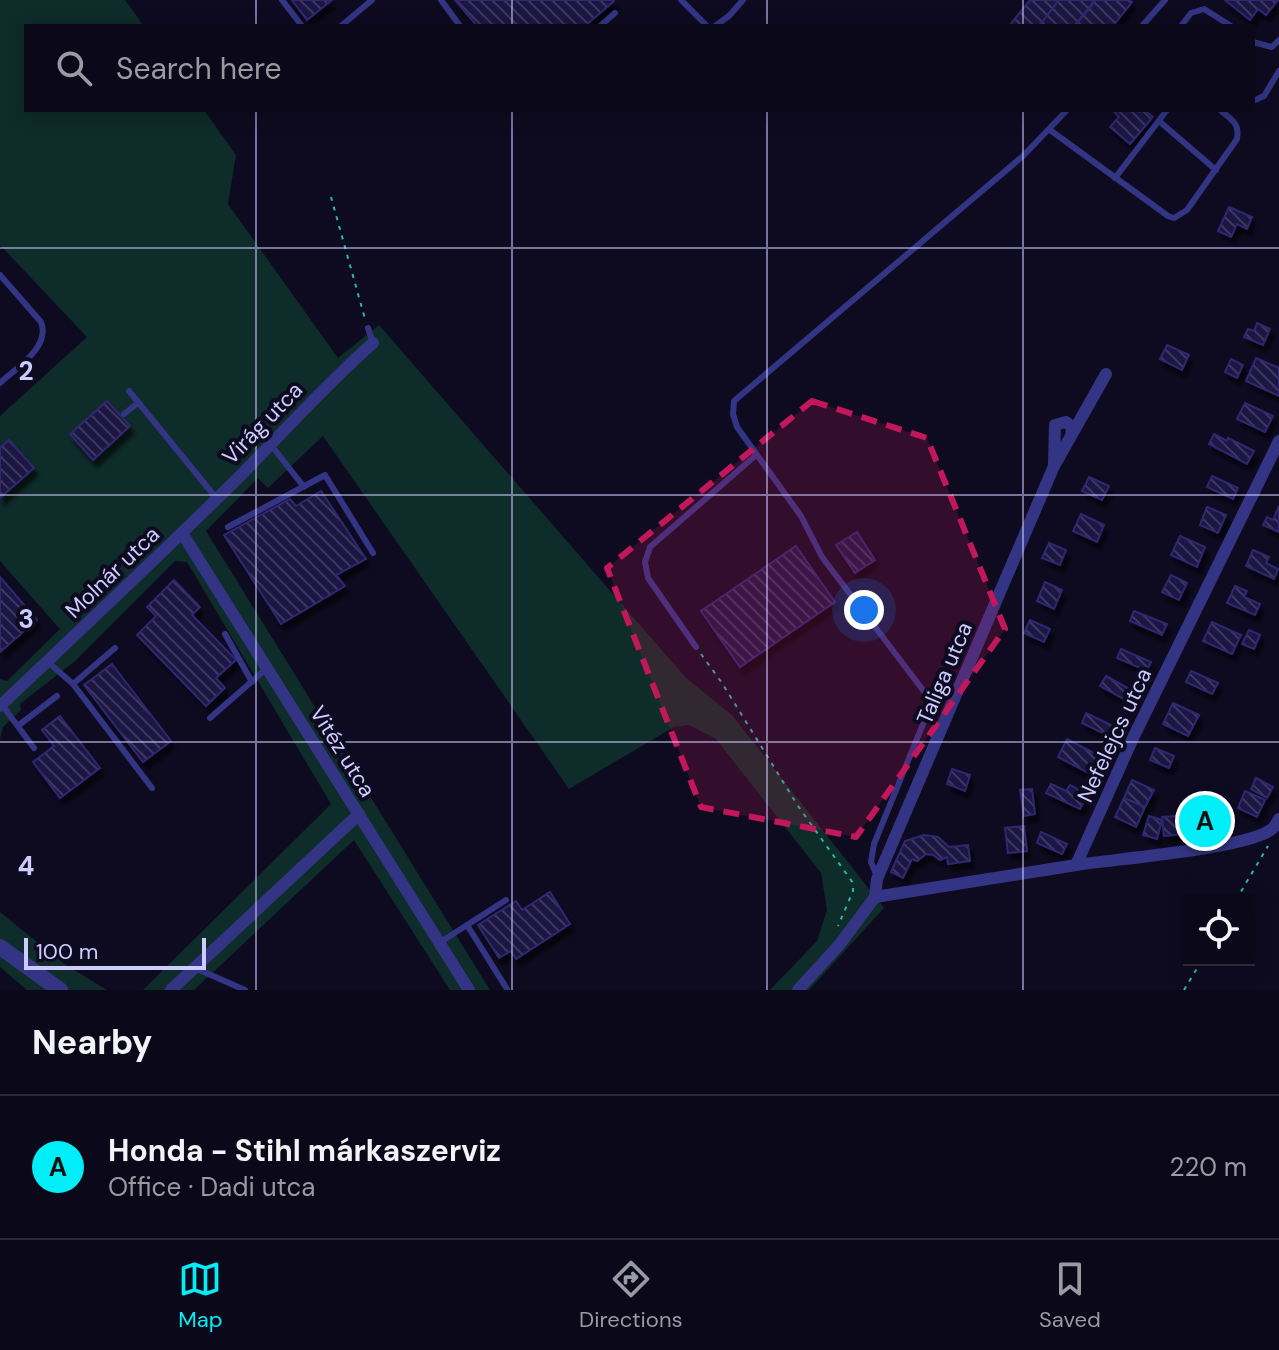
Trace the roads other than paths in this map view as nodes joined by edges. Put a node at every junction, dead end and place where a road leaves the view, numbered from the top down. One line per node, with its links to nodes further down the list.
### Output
1 (282, 0): 8 (lane)
2 (372, 0): 9 (lane)
3 (441, 0): 10 (lane)
4 (681, 0): 12 (lane)
5 (743, 0): 13 (lane)
6 (1165, 0): 14 (lane)
7 (615, 13): 11 (lane)
8 (300, 24)
9 (343, 24)
10 (459, 24)
11 (602, 24)
12 (705, 24)
13 (718, 24)
14 (1144, 24)
15 (1183, 24): 16 (lane)
16 (1228, 24)
17 (1279, 40): 18 (lane)
18 (1255, 43)
19 (1279, 71): 20 (lane)
20 (1255, 100)
21 (1065, 112): 25 (lane)
22 (1166, 112): 24 (lane)
23 (1223, 112): 26 (lane)
24 (1159, 121): 26 (lane); 27 (lane)
25 (1050, 130): 27 (lane); 39 (lane)
26 (1216, 170): 27 (lane)
27 (1115, 178)
28 (0, 275): 32 (lane)
29 (368, 328): 30 (lane)
30 (373, 343): 38 (street, Virág utca)
31 (1106, 374): 36 (street, Taliga utca)
32 (0, 383)
33 (129, 391): 34 (lane)
34 (138, 403): 35 (lane); 42 (lane)
35 (124, 414)
36 (1072, 433): 40 (street, Taliga utca); 40 (street, Taliga utca)
37 (1279, 441): 61 (street, Nefelejcs utca)
38 (271, 445): 41 (lane); 42 (street, Virág utca)
39 (755, 456): 47 (lane); 62 (lane)
40 (1054, 466): 62 (street, Taliga utca)
41 (304, 487): 43 (lane); 45 (lane)
42 (217, 499): 44 (street, Virág utca)
43 (228, 527)
44 (182, 533): 49 (street, Molnár utca); 50 (street, Vitéz utca)
45 (373, 553)
46 (225, 634): 51 (lane)
47 (696, 647)
48 (115, 648): 52 (lane)
49 (48, 661): 52 (lane); 54 (street, Molnár utca)
50 (267, 668): 51 (lane); 59 (street, Vitéz utca)
51 (252, 682): 55 (lane)
52 (73, 684): 58 (lane)
53 (57, 696): 56 (lane)
54 (1, 706): 56 (lane)
55 (210, 718)
56 (19, 725): 57 (lane)
57 (34, 748)
58 (152, 788)
59 (359, 814): 66 (street, Vitéz utca); 68 (street)
60 (1275, 824): 61 (street)
61 (1076, 865): 63 (street)
62 (877, 879): 63 (street, Taliga utca)
63 (875, 897): 76 (street)
64 (506, 900): 65 (lane)
65 (467, 925): 66 (lane); 70 (lane)
66 (439, 943): 75 (street, Vitéz utca)
67 (0, 947): 71 (street)
68 (195, 968): 69 (lane); 72 (street)
69 (232, 984): 73 (lane); 74 (lane)
70 (507, 989)
71 (60, 990)
72 (171, 990)
73 (224, 990)
74 (245, 990)
75 (469, 990)
76 (798, 990)

